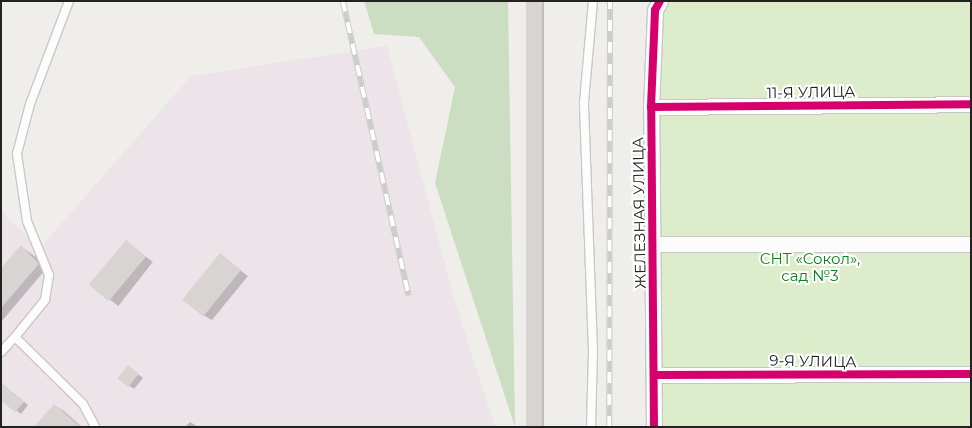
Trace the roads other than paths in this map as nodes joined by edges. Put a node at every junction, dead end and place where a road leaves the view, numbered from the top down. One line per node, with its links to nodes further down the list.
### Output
1 (69, 1): 8 (lane)
2 (593, 1): 13 (lane)
3 (660, 1): 5 (street, ЖЕЛЕЗНАЯ УЛИЦА)
4 (971, 104): 5 (street, 11-Я УЛИЦА)
5 (651, 107): 6 (street, ЖЕЛЕЗНАЯ УЛИЦА)
6 (654, 244): 7 (street); 11 (street, ЖЕЛЕЗНАЯ УЛИЦА)
7 (971, 244)
8 (15, 337): 9 (lane); 12 (lane)
9 (1, 352)
10 (971, 374): 11 (street, 9-Я УЛИЦА)
11 (654, 375): 14 (street, ЖЕЛЕЗНАЯ УЛИЦА)
12 (95, 427)
13 (591, 427)
14 (654, 427)

